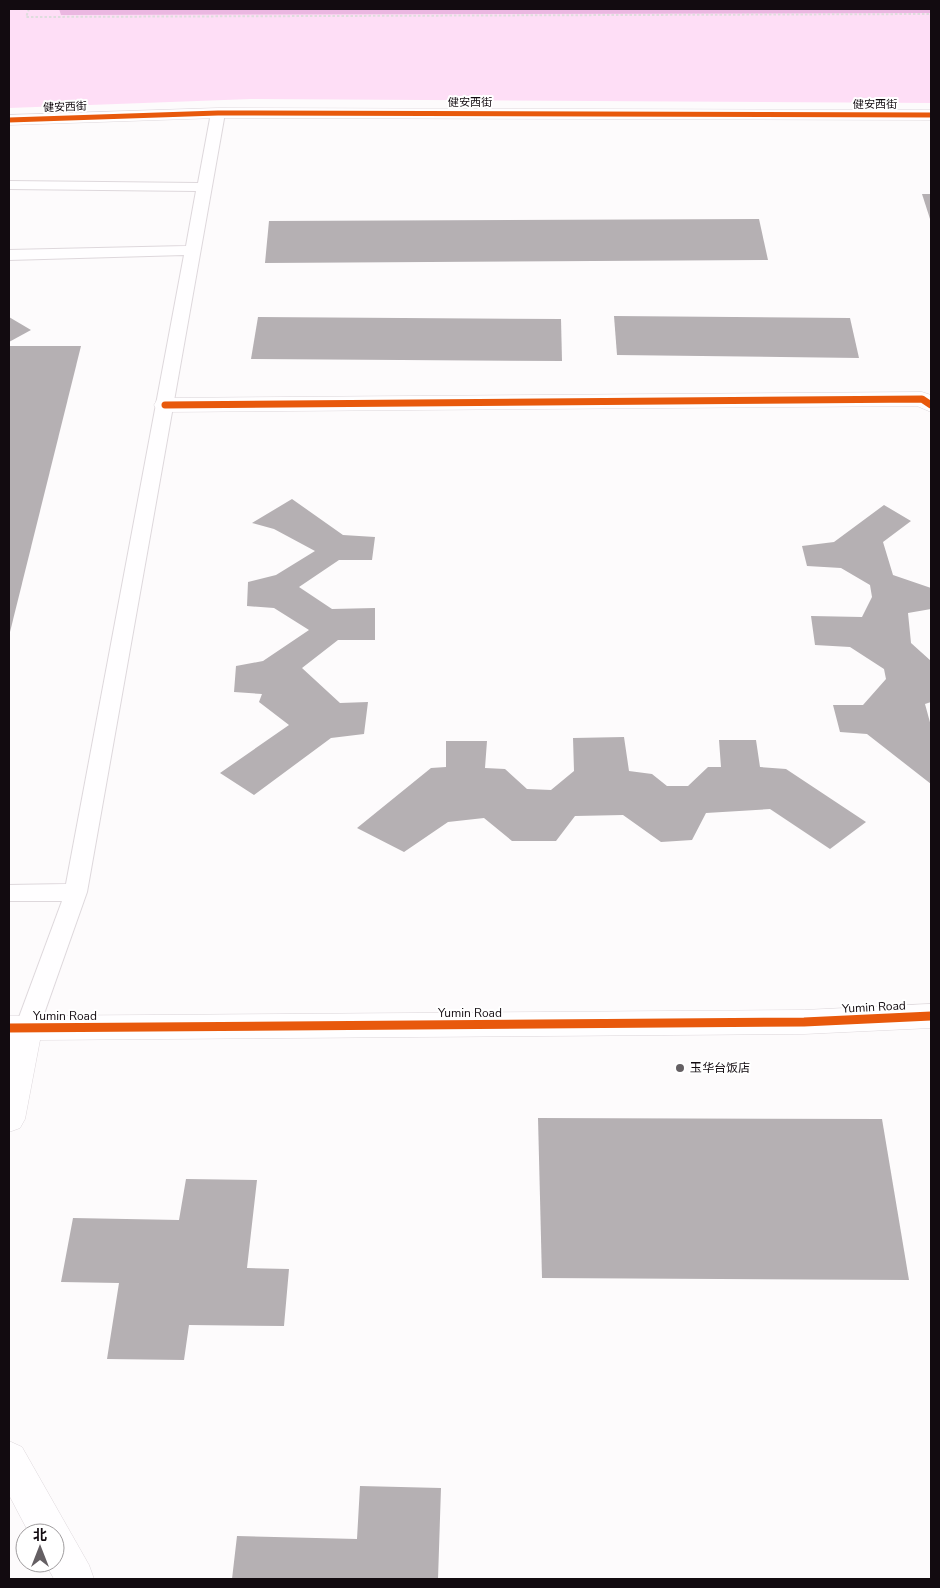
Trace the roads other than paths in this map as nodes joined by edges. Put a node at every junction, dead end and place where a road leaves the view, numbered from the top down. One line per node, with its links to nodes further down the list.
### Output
1 (218, 112): 2 (street, 健安西街); 3 (street, 健安西街); 5 (lane)
2 (931, 116)
3 (9, 120)
4 (9, 185): 5 (lane)
5 (205, 187): 6 (lane)
6 (193, 250): 7 (lane); 8 (lane)
7 (9, 255)
8 (165, 405): 9 (street); 10 (lane)
9 (931, 405)
10 (76, 892): 11 (lane); 13 (lane)
11 (9, 893)
12 (931, 1016): 13 (street, Yumin Road)
13 (18, 1028): 14 (street)
14 (9, 1119)
15 (9, 1459): 16 (street)
16 (44, 1523)
17 (65, 1561): 18 (street)
18 (75, 1579)

